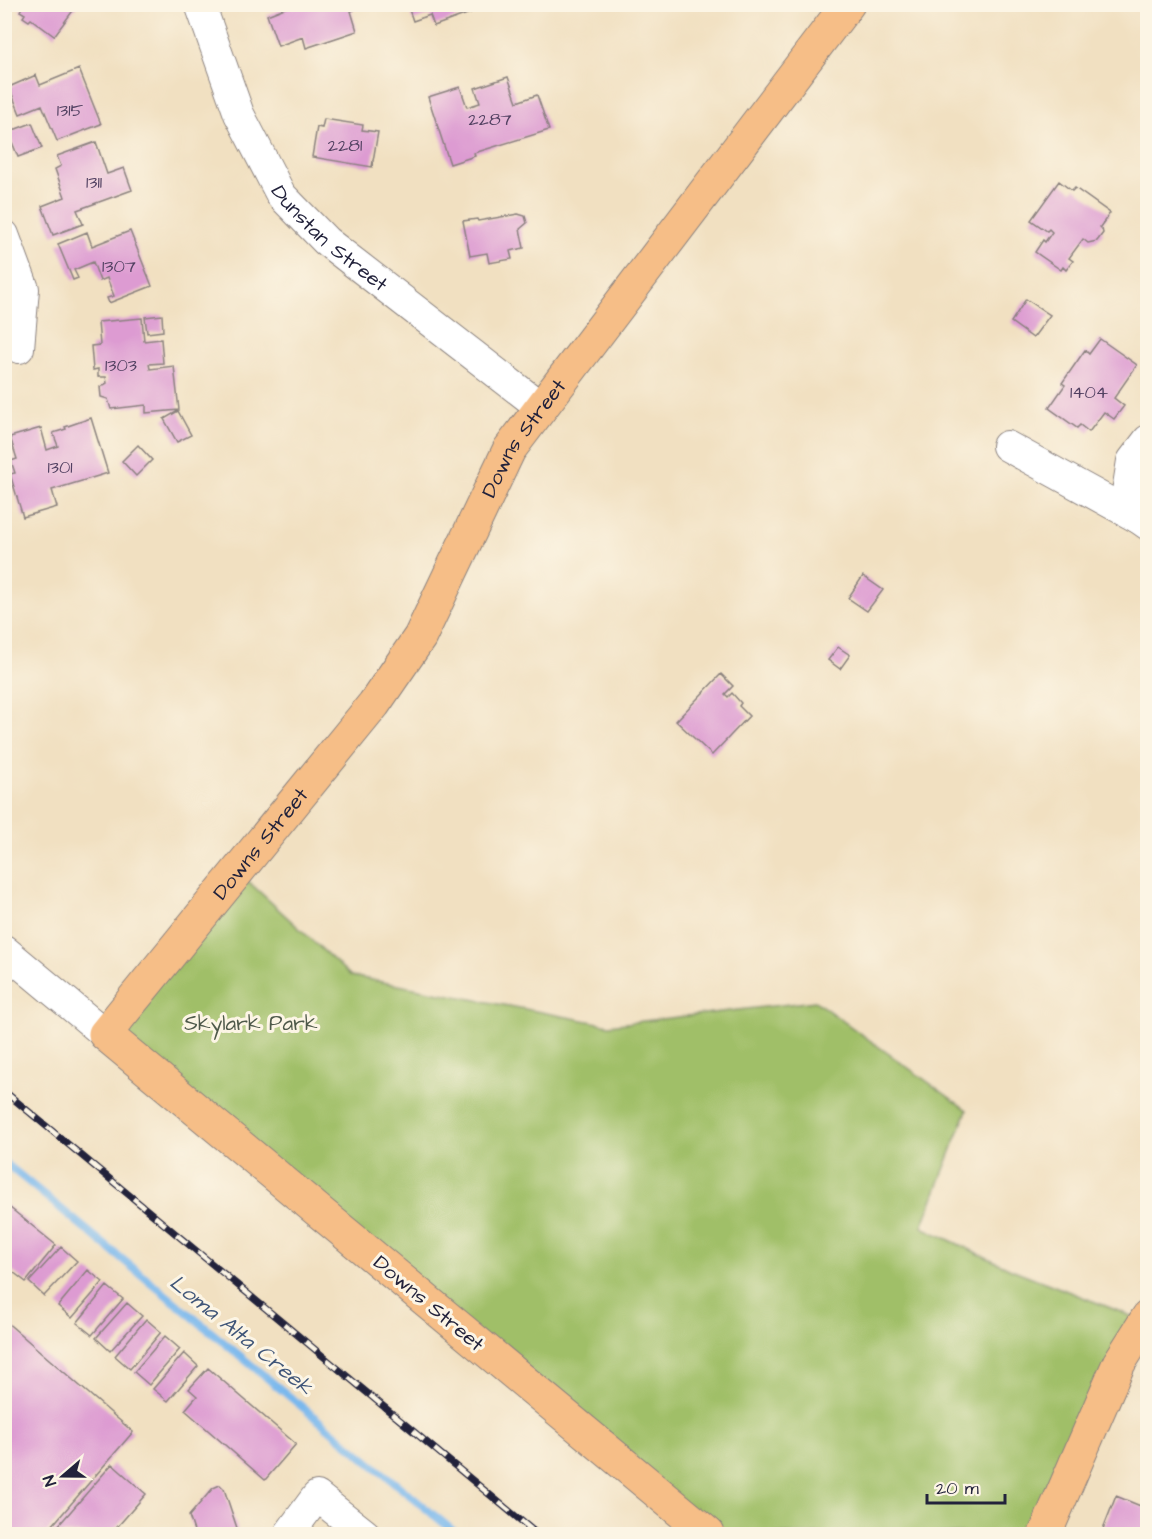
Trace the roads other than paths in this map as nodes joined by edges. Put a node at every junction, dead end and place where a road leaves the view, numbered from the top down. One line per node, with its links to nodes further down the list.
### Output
1 (200, 4): 5 (street, Dunstan Street)
2 (848, 4): 5 (main road, Downs Street)
3 (4, 235): 4 (street)
4 (19, 348)
5 (542, 408): 10 (main road, Downs Street)
6 (1148, 440): 8 (street)
7 (1007, 446): 8 (street)
8 (1143, 521)
9 (4, 950): 10 (street)
10 (105, 1034): 14 (main road, Downs Street)
11 (1148, 1317): 15 (main road)
12 (289, 1534): 13 (street)
13 (365, 1534)
14 (708, 1534)
15 (1045, 1534)

